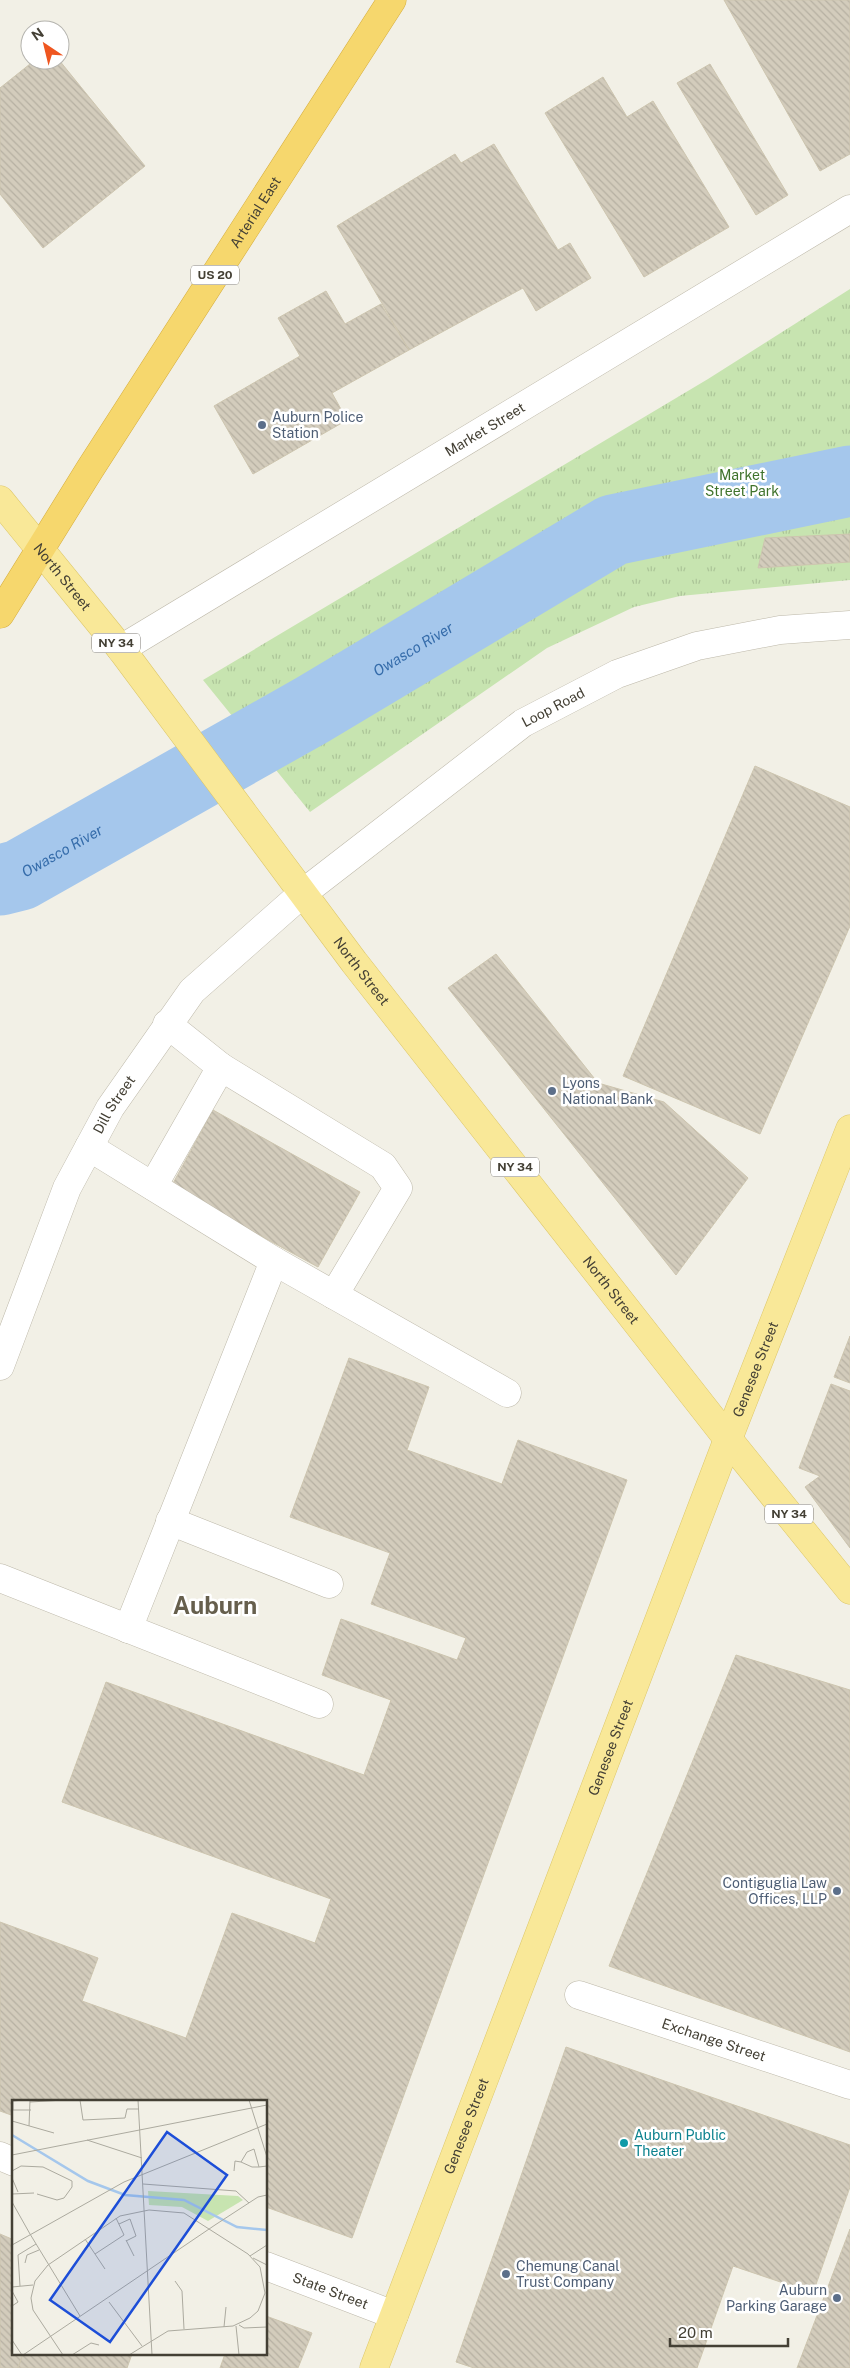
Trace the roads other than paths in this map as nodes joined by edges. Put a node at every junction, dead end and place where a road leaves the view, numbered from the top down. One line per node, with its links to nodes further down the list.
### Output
1 (392, 0): 4 (highway, Arterial East / US 20)
2 (850, 209): 7 (street, Market Street)
3 (0, 500): 4 (main road, North Street / NY 34)
4 (38, 550): 5 (highway, US 20); 7 (main road, North Street / NY 34)
5 (0, 614)
6 (850, 625): 8 (street, Loop Road)
7 (120, 649): 8 (main road, North Street / NY 34)
8 (303, 893): 9 (street, Dill Street); 18 (main road, North Street / NY 34)
9 (168, 1024): 10 (street); 12 (street, Dill Street)
10 (221, 1067): 13 (street); 15 (street)
11 (850, 1129): 18 (main road, Genesee Street)
12 (88, 1147): 13 (street); 16 (street, Dill Street)
13 (152, 1186): 14 (street)
14 (274, 1261): 15 (street); 19 (street)
15 (334, 1295): 17 (street)
16 (0, 1366)
17 (507, 1393)
18 (728, 1439): 22 (main road, NY 34); 30 (main road, Genesee Street)
19 (170, 1521): 21 (street); 23 (street)
20 (0, 1578): 23 (street)
21 (329, 1584)
22 (850, 1590)
23 (128, 1629): 24 (street)
24 (319, 1704)
25 (579, 1995): 26 (street, Exchange Street)
26 (850, 2085)
27 (0, 2156): 28 (street)
28 (12, 2161)
29 (268, 2267): 30 (street, State Street)
30 (394, 2315): 31 (main road, Genesee Street)
31 (374, 2368)

